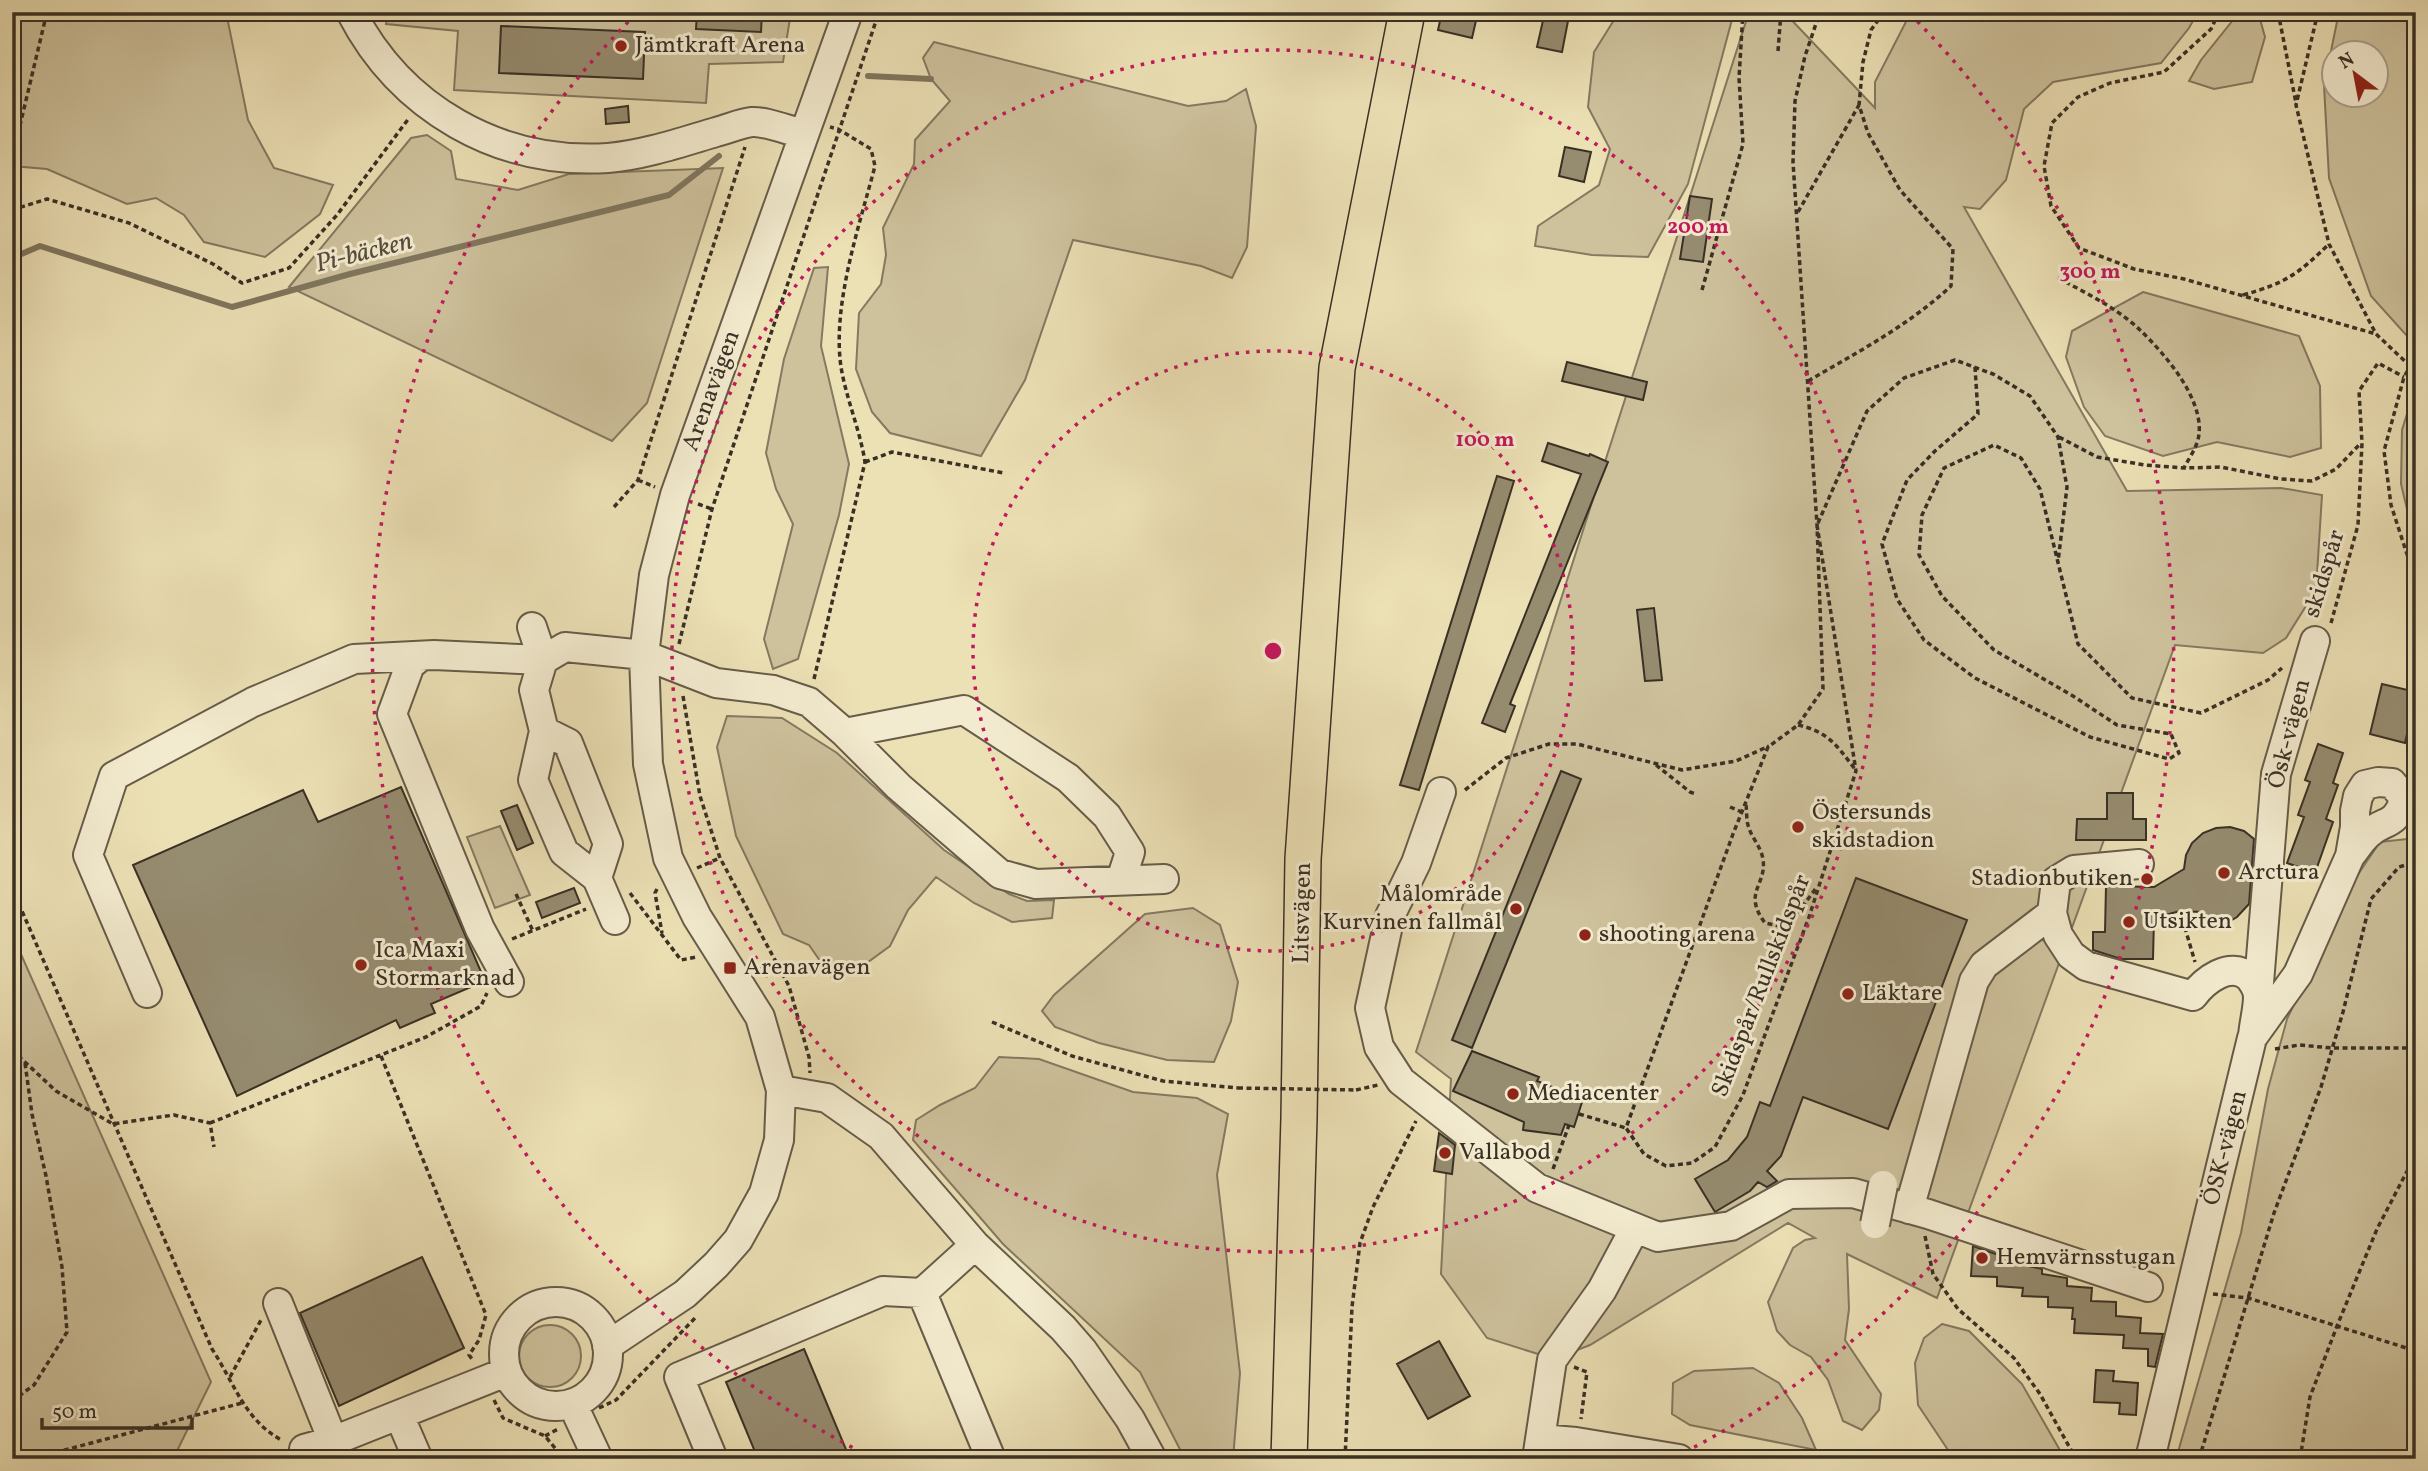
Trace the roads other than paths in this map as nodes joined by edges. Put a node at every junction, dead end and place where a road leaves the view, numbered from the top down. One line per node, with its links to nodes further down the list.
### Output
1 (351, 12): 4 (street)
2 (848, 12): 4 (street, Arenavägen)
3 (1406, 12): 42 (main road, Litsvägen)
4 (806, 128): 7 (street, Arenavägen)
5 (532, 627): 9 (street)
6 (2315, 641): 20 (street, Ösk-vägen)
7 (645, 655): 9 (street); 11 (street); 22 (street, Arenavägen)
8 (421, 656): 9 (street); 18 (street); 19 (street)
9 (543, 660): 10 (street)
10 (544, 731): 10 (street)
11 (845, 733): 16 (street); 16 (street)
12 (1452, 791): 26 (street)
13 (2350, 856): 21 (street, ÖSK-vägen)
14 (2139, 864): 17 (street)
15 (1164, 879): 16 (street)
16 (1121, 880)
17 (2052, 913): 20 (street); 24 (street)
18 (509, 982)
19 (147, 993)
20 (2258, 995): 21 (street, Ösk-vägen)
21 (2251, 1045): 44 (street, ÖSK-vägen)
22 (781, 1090): 27 (street); 31 (street, Arenavägen)
23 (1883, 1185): 25 (street, bridge)
24 (1909, 1209): 26 (street); 28 (street)
25 (1875, 1224)
26 (1635, 1228): 35 (street)
27 (975, 1245): 29 (street); 41 (street)
28 (2148, 1287)
29 (922, 1293): 39 (street); 40 (street)
30 (278, 1303): 36 (street)
31 (607, 1346): 32 (street); 33 (street)
32 (495, 1376): 33 (street); 34 (street)
33 (577, 1410): 38 (street)
34 (399, 1415): 36 (street); 37 (street)
35 (1539, 1449): 43 (street)
36 (315, 1451)
37 (418, 1459)
38 (598, 1459)
39 (713, 1459)
40 (991, 1459)
41 (1152, 1459)
42 (1289, 1459)
43 (1679, 1459)
44 (2150, 1459)

